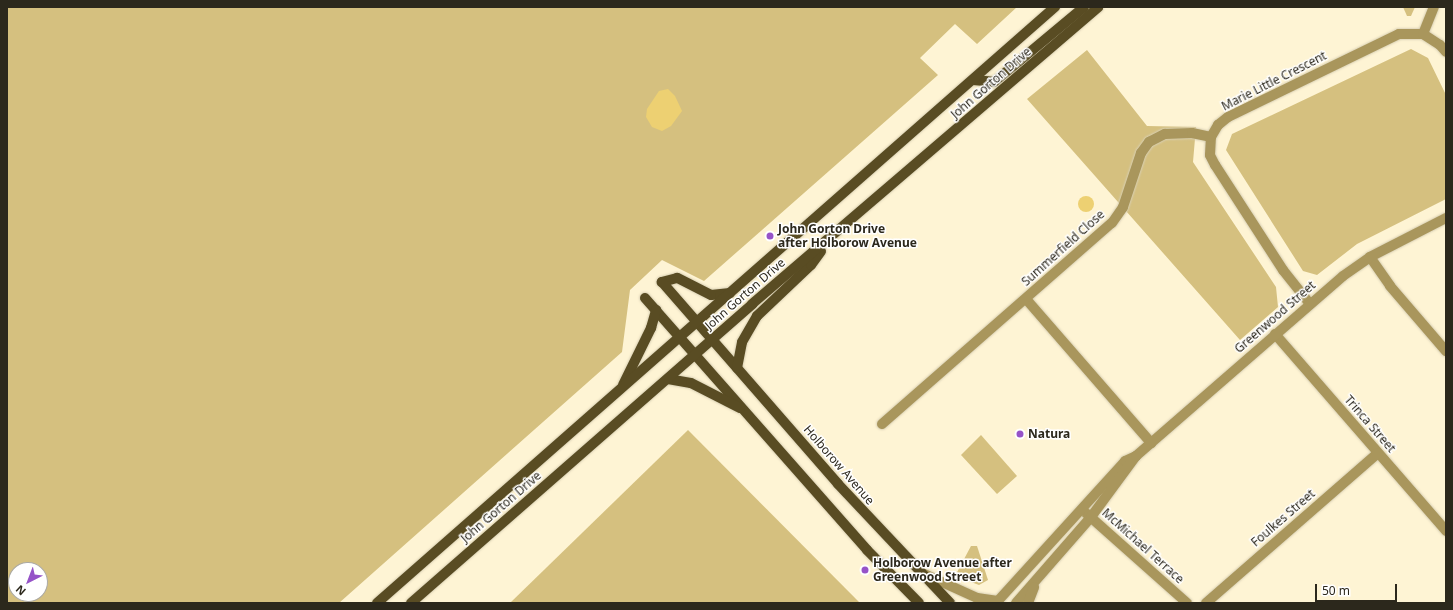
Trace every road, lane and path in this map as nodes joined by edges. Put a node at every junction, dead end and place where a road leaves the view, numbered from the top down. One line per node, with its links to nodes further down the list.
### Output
1 (1055, 7): 7 (main road, John Gorton Drive)
2 (1084, 7): 7 (main road)
3 (1098, 7): 10 (main road, John Gorton Drive)
4 (1434, 7): 5 (street)
5 (1423, 34): 6 (street); 8 (street, Marie Little Crescent)
6 (1446, 52)
7 (973, 80): 12 (main road, John Gorton Drive)
8 (1211, 137): 14 (street, Summerfield Close); 15 (street)
9 (1446, 218): 11 (street, Greenwood Street)
10 (830, 238): 20 (main road, John Gorton Drive); 23 (main road)
11 (1370, 257): 15 (street, Greenwood Street); 21 (street)
12 (730, 293): 17 (main road, John Gorton Drive); 17 (main road, Holborow Avenue)
13 (645, 298): 16 (main road)
14 (1026, 299): 27 (street, Summerfield Close); 28 (street, Summerfield Close)
15 (1310, 304): 18 (street, Greenwood Street)
16 (656, 310): 19 (main road); 25 (main road)
17 (697, 322): 19 (main road, John Gorton Drive); 20 (main road, Holborow Avenue)
18 (1275, 334): 28 (street, Greenwood Street); 29 (street, Trinca Street)
19 (680, 337): 22 (main road); 25 (main road, John Gorton Drive)
20 (712, 339): 22 (main road, John Gorton Drive); 23 (main road, Holborow Avenue)
21 (1446, 351)
22 (695, 354): 24 (main road, John Gorton Drive); 26 (main road)
23 (737, 368): 34 (main road, Holborow Avenue)
24 (668, 378): 26 (main road); 38 (main road, John Gorton Drive)
25 (620, 390): 37 (main road, John Gorton Drive)
26 (745, 410): 39 (main road)
27 (882, 424)
28 (1151, 443): 30 (street, Greenwood Street)
29 (1378, 453): 33 (street, Trinca Street); 44 (street, Foulkes Street)
30 (1136, 456): 31 (street, Greenwood Street); 32 (street, Greenwood Street)
31 (1081, 509): 32 (street, McMichael Terrace); 36 (street, Greenwood Street)
32 (1090, 517): 35 (street, Greenwood Street); 43 (street, McMichael Terrace)
33 (1444, 526)
34 (918, 571): 36 (street); 40 (main road, Holborow Avenue)
35 (1036, 581): 41 (street, Greenwood Street); 42 (street)
36 (997, 602)
37 (377, 603)
38 (411, 603)
39 (919, 603)
40 (950, 603)
41 (1016, 603)
42 (1028, 603)
43 (1187, 603)
44 (1206, 603)

